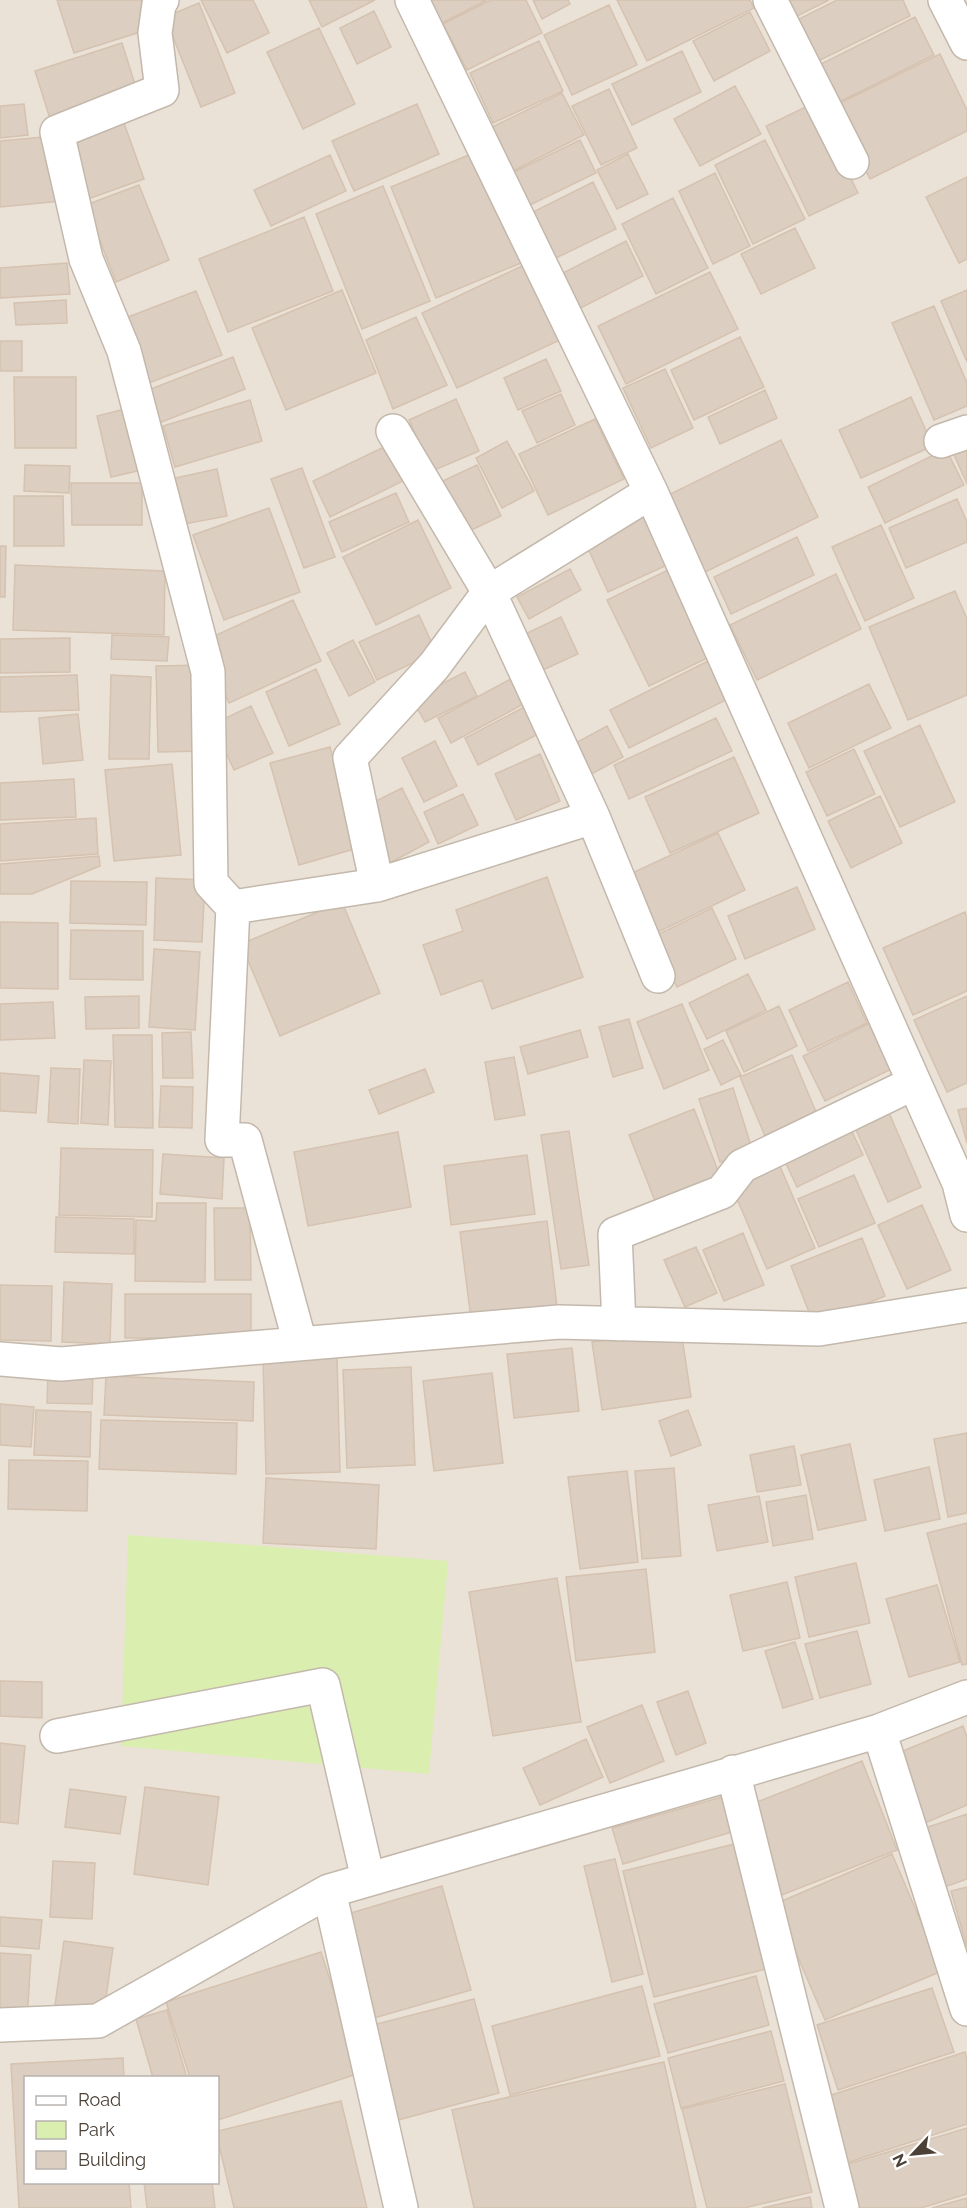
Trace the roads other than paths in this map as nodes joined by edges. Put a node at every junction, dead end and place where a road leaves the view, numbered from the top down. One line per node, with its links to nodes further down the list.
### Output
1 (162, 0): 12 (street)
2 (412, 0): 8 (street)
3 (770, 0): 6 (street)
4 (945, 0): 5 (street)
5 (967, 44)
6 (852, 162)
7 (393, 431): 9 (street)
8 (651, 492): 9 (street); 14 (street)
9 (489, 592): 10 (street); 11 (street)
10 (592, 818): 11 (street); 13 (street)
11 (377, 885): 12 (street)
12 (233, 907): 18 (street)
13 (658, 976)
14 (914, 1083): 15 (street); 17 (street)
15 (967, 1215)
16 (967, 1305): 17 (street)
17 (619, 1324): 18 (street)
18 (300, 1343): 19 (street)
19 (0, 1359)
20 (967, 1697): 21 (street)
21 (879, 1731): 23 (street); 26 (street)
22 (57, 1736): 24 (street)
23 (733, 1772): 24 (street); 29 (street)
24 (368, 1879): 25 (street)
25 (329, 1891): 27 (street); 28 (street)
26 (967, 2009)
27 (0, 2025)
28 (402, 2208)
29 (842, 2208)

